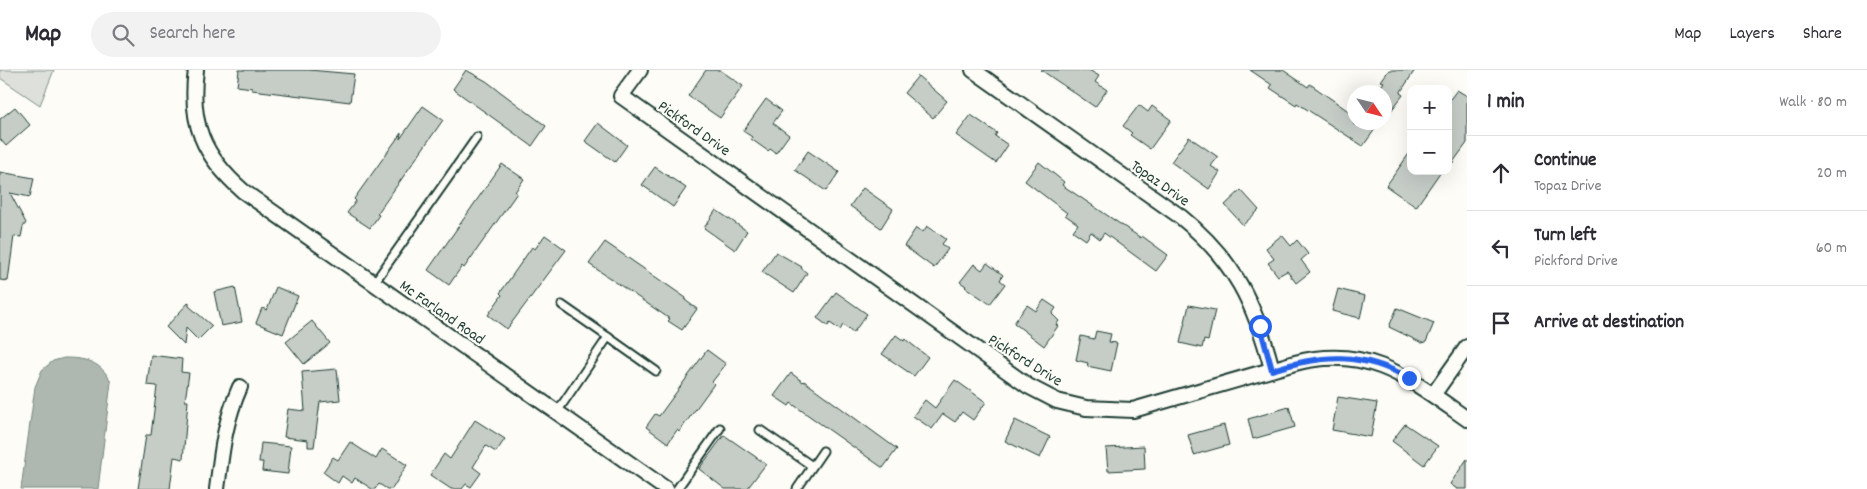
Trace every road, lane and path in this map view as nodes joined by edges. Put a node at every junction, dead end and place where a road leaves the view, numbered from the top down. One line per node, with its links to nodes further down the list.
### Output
1 (196, 70): 5 (street, Mc Farland Road)
2 (640, 70): 9 (street, Pickford Drive)
3 (972, 70): 9 (street, Topaz Drive)
4 (477, 136): 5 (lane)
5 (374, 283): 13 (street, Mc Farland Road)
6 (562, 304): 7 (lane)
7 (608, 337): 10 (lane); 13 (lane)
8 (1467, 347): 12 (street)
9 (1272, 370): 12 (street, Pickford Drive)
10 (656, 371)
11 (240, 387): 19 (street)
12 (1433, 395): 14 (street, Pickford Drive)
13 (556, 412): 20 (street, Mc Farland Road)
14 (1467, 419)
15 (720, 428): 21 (lane)
16 (760, 430): 18 (lane)
17 (823, 451): 18 (lane)
18 (812, 466): 22 (lane)
19 (217, 489)
20 (666, 489)
21 (677, 489)
22 (797, 489)

